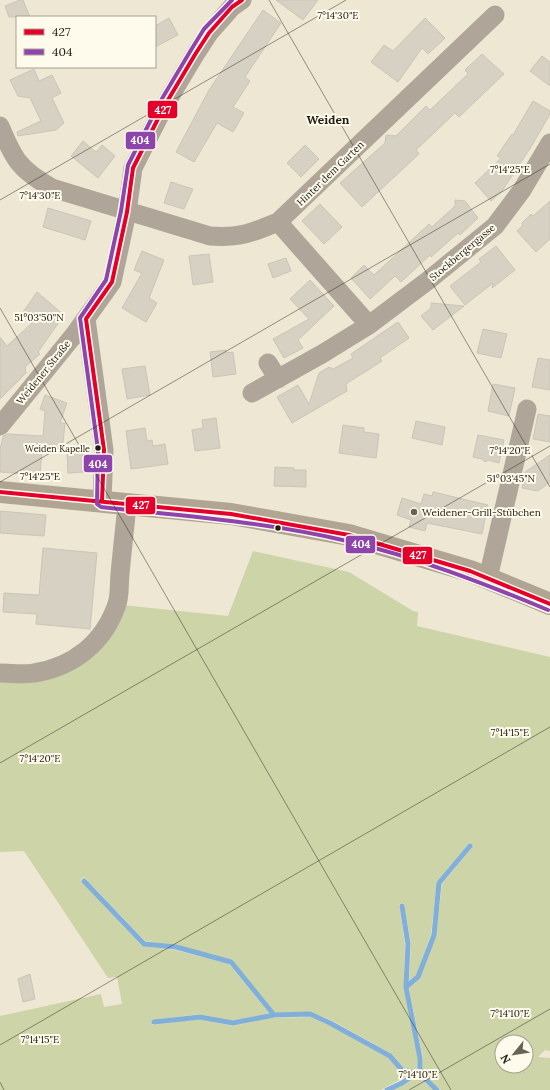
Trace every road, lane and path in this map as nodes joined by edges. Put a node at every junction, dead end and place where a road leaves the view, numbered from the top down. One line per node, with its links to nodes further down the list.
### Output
1 (242, 0): 5 (street, Weidener Straße)
2 (496, 15): 6 (street, Hinter dem Garten)
3 (0, 126): 5 (street, Hinter dem Garten)
4 (550, 142): 8 (street, Stockbergergasse)
5 (127, 212): 6 (street, Hinter dem Garten); 7 (street, Weidener Straße)
6 (278, 222): 8 (street)
7 (86, 319): 13 (street, Weidener Straße); 15 (street)
8 (369, 325): 10 (street, Stockbergergasse)
9 (268, 363): 10 (street)
10 (278, 379): 11 (street, Stockbergergasse)
11 (252, 393)
12 (527, 409): 17 (street)
13 (0, 426)
14 (0, 492): 15 (main road)
15 (102, 501): 16 (main road)
16 (127, 504): 17 (main road); 19 (street)
17 (488, 578): 18 (main road)
18 (550, 604)
19 (0, 673)

